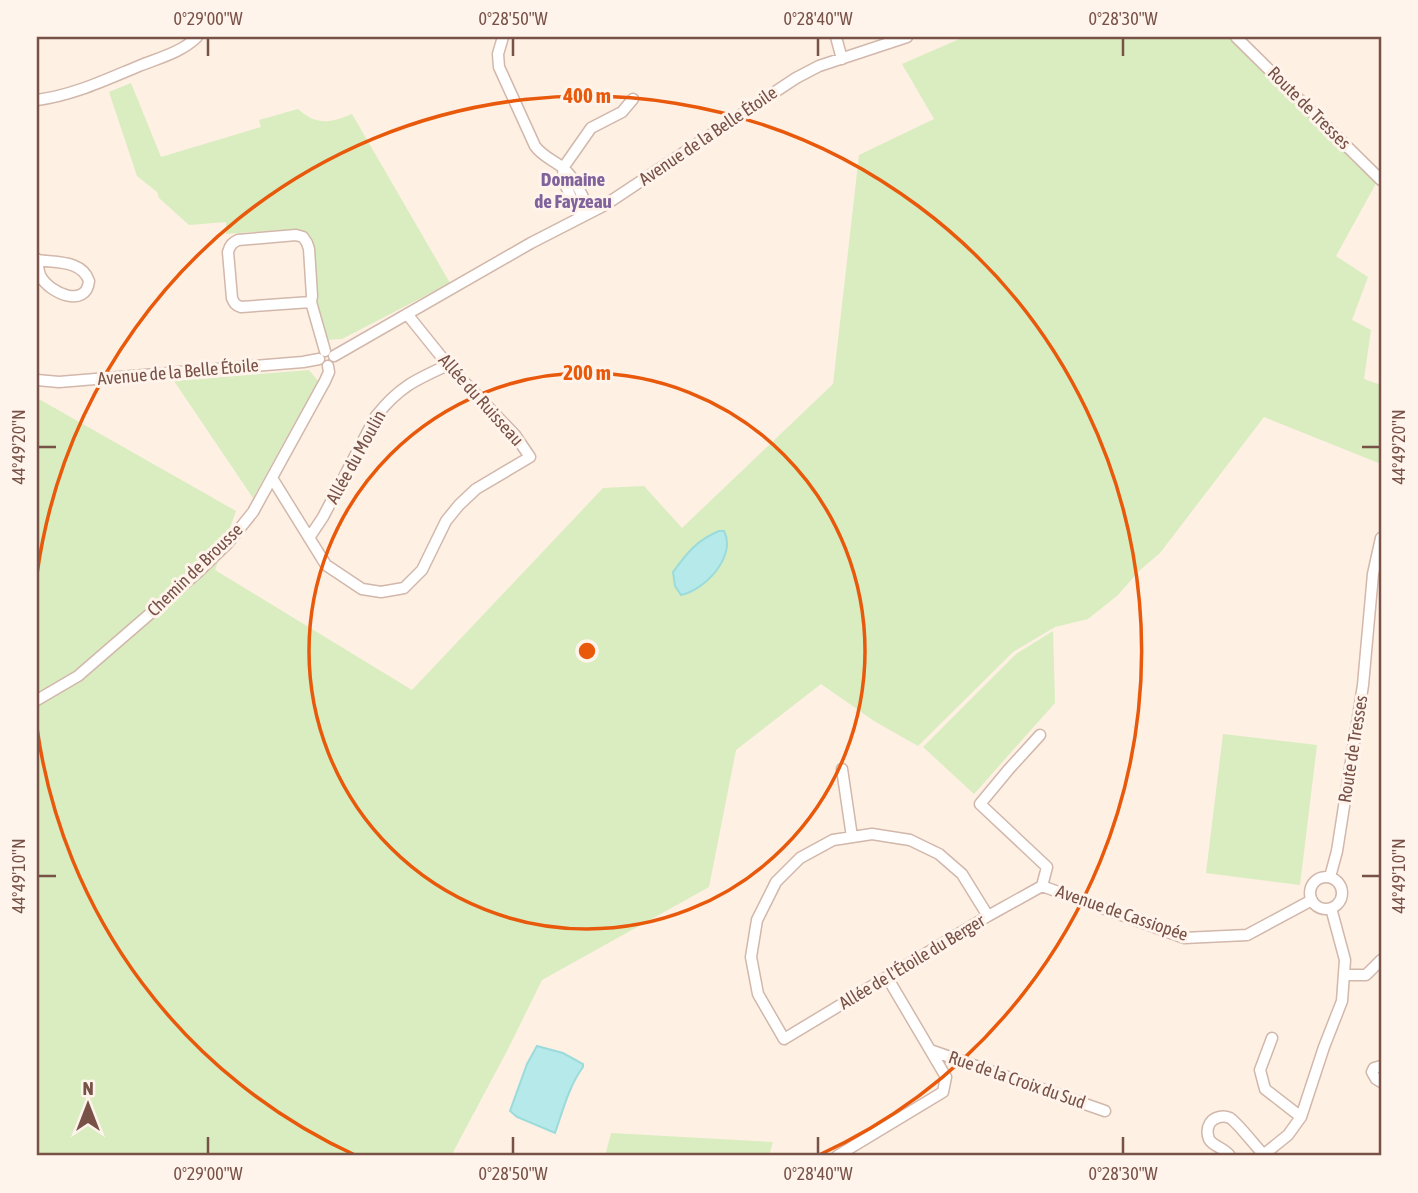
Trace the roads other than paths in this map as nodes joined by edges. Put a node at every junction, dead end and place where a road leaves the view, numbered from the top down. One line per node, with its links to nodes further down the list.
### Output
1 (197, 37): 8 (street)
2 (503, 37): 9 (street)
3 (836, 37): 6 (street)
4 (907, 37): 6 (street, Avenue de la Belle Étoile)
5 (1236, 37): 10 (street, Route de Tresses)
6 (842, 59): 11 (street, Avenue de la Belle Étoile)
7 (633, 99): 9 (street)
8 (37, 100)
9 (563, 168): 11 (street)
10 (1381, 180)
11 (585, 215): 14 (street, Avenue de la Belle Étoile)
12 (37, 260): 12 (street)
13 (311, 302): 13 (street); 15 (street)
14 (407, 314): 15 (street, Avenue de la Belle Étoile); 16 (street, Allée du Ruisseau)
15 (326, 355): 17 (street, Avenue de la Belle Étoile); 18 (street, Chemin de Brousse)
16 (448, 365): 19 (street, Allée du Moulin); 19 (street, Allée du Ruisseau)
17 (37, 380)
18 (272, 478): 19 (street, Allée du Ruisseau); 21 (street, Chemin de Brousse)
19 (309, 538)
20 (1381, 538): 25 (street, Route de Tresses)
21 (37, 700)
22 (1040, 735): 26 (street, Avenue de Cassiopée)
23 (842, 769): 24 (street)
24 (852, 837): 29 (street); 32 (street, Allée de l'Étoile du Berger)
25 (1330, 877): 27 (street); 28 (street)
26 (1042, 886): 27 (street, Avenue de Cassiopée); 29 (street, Allée de l'Étoile du Berger)
27 (1312, 900): 28 (street)
28 (1331, 908): 31 (street)
29 (988, 916): 32 (street, Allée de l'Étoile du Berger)
30 (1381, 960): 31 (street)
31 (1344, 975): 38 (street)
32 (887, 978): 34 (street)
33 (1272, 1038): 38 (street)
34 (930, 1050): 37 (street, Rue de la Croix du Sud); 39 (street)
35 (1381, 1066): 36 (street)
36 (1381, 1082)
37 (1105, 1111)
38 (1301, 1117): 41 (street)
39 (837, 1156)
40 (1230, 1156): 41 (street)
41 (1263, 1156)

